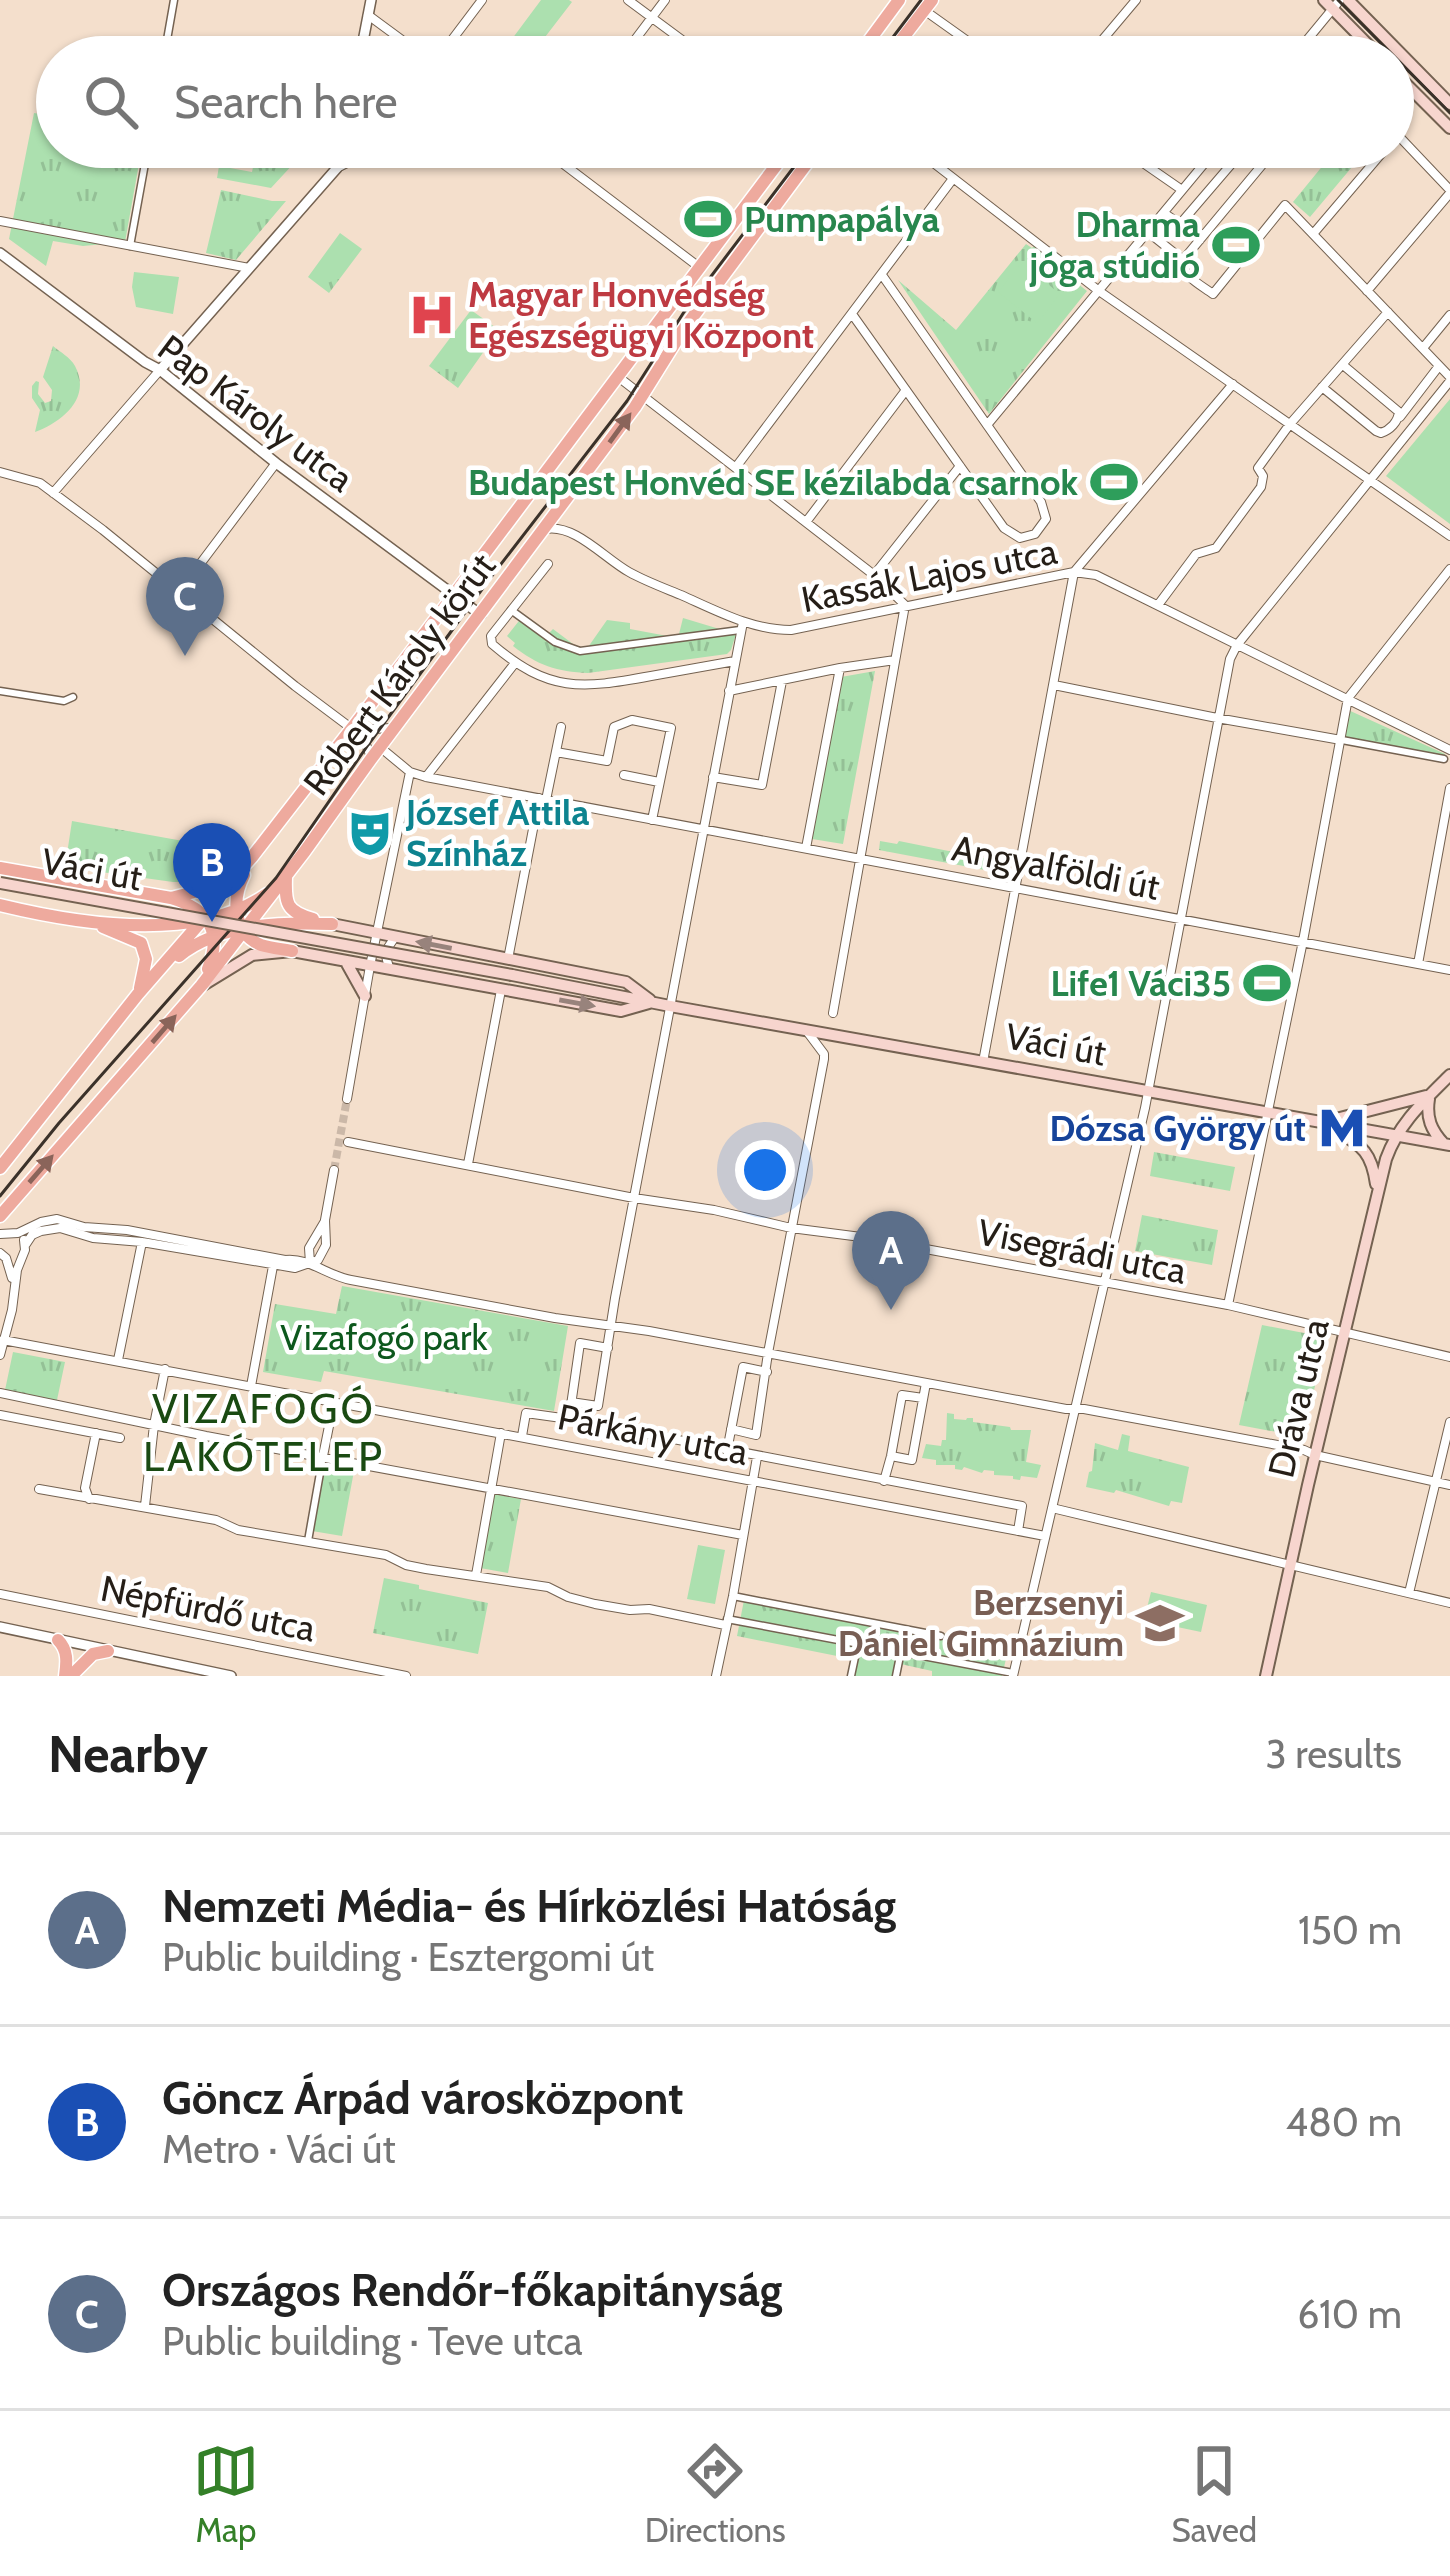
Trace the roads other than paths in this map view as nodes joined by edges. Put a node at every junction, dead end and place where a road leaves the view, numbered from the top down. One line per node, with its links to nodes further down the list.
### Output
1 (174, 0): 12 (street)
2 (371, 0): 10 (street)
3 (482, 0): 15 (street)
4 (628, 0): 11 (street)
5 (665, 0): 11 (street)
6 (899, 0): 18 (main road)
7 (1136, 0): 21 (street)
8 (1336, 2): 22 (street); 23 (main road); 24 (main road)
9 (928, 5): 19 (main road); 20 (street)
10 (368, 15): 13 (street); 14 (street)
11 (652, 17): 16 (street); 17 (street)
12 (168, 36)
13 (364, 36)
14 (396, 36)
15 (455, 36)
16 (638, 36)
17 (677, 36)
18 (872, 36)
19 (904, 36)
20 (966, 36)
21 (1106, 36)
22 (1310, 36)
23 (1363, 36)
24 (1374, 36)
25 (1414, 72): 27 (main road)
26 (1414, 91): 28 (main road)
27 (1450, 104)
28 (1450, 128)
29 (1414, 155): 45 (street)
30 (144, 168): 52 (street)
31 (334, 168): 42 (street)
32 (340, 168): 42 (street)
33 (574, 168): 56 (street)
34 (774, 168): 56 (main road, Róbert Károly körút)
35 (804, 168): 72 (main road, Róbert Károly körút)
36 (938, 168): 43 (street)
37 (1150, 168): 44 (street)
38 (1200, 168): 44 (street)
39 (1228, 168): 48 (street)
40 (1260, 168): 51 (street)
41 (1369, 168): 50 (street)
42 (333, 172): 55 (street)
43 (952, 180): 57 (street); 58 (street)
44 (1182, 190): 46 (street)
45 (1450, 192): 59 (street)
46 (1164, 213): 48 (street); 49 (street)
47 (0, 221): 52 (street)
48 (1180, 224): 51 (street)
49 (1148, 232): 54 (street); 58 (street)
50 (1313, 234): 54 (street); 59 (street)
51 (1200, 240): 54 (street)
52 (130, 246): 55 (street)
53 (0, 253): 66 (street, Pap Károly utca)
54 (1184, 260)
55 (249, 268): 66 (street)
56 (700, 268): 67 (main road, Róbert Károly körút)
57 (882, 275): 61 (street); 75 (street)
58 (1099, 291): 69 (street); 75 (street)
59 (1367, 291): 60 (street)
60 (1388, 312): 63 (street); 64 (street)
61 (852, 314): 71 (street); 78 (street)
62 (1450, 315): 63 (street)
63 (1423, 348): 65 (street)
64 (1342, 364): 70 (street); 73 (street)
65 (1439, 366): 68 (street); 73 (street)
66 (160, 370): 76 (street, Pap Károly utca); 81 (street)
67 (617, 376): 72 (street); 90 (main road, Róbert Károly körút)
68 (1450, 379): 80 (street)
69 (1233, 385): 74 (street); 87 (street)
70 (1322, 387): 73 (street); 74 (street)
71 (906, 390): 77 (street); 82 (street)
72 (644, 396): 78 (street); 83 (main road, Róbert Károly körút, one-way to 72)
73 (1399, 418)
74 (1290, 424): 80 (street); 92 (street)
75 (987, 425): 77 (street)
76 (276, 463): 89 (street); 90 (street, Pap Károly utca)
77 (959, 466): 88 (street)
78 (736, 467): 82 (street)
79 (0, 472): 81 (street, Angyalföldi út)
80 (1371, 481): 84 (street); 96 (street)
81 (53, 493): 89 (street, Angyalföldi út)
82 (806, 522): 88 (street)
83 (546, 529): 94 (main road, Róbert Károly körút); 95 (street, Kassák Lajos utca)
84 (1450, 536)
85 (548, 563): 93 (street)
86 (1450, 568): 106 (street)
87 (1074, 572): 91 (street, Kassák Lajos utca); 92 (street, Kassák Lajos utca); 102 (street)
88 (874, 575): 91 (street)
89 (178, 592): 110 (street, Angyalföldi út)
90 (453, 596): 94 (street, Pap Károly utca); 110 (main road, Róbert Károly körút)
91 (905, 605): 95 (street, Kassák Lajos utca); 98 (street)
92 (1159, 605): 96 (street, Kassák Lajos utca)
93 (512, 610): 95 (street); 99 (street)
94 (481, 615): 108 (main road, Róbert Károly körút)
95 (743, 626): 97 (street)
96 (1237, 645): 106 (street, Kassák Lajos utca); 107 (street)
97 (735, 661): 99 (street); 104 (street)
98 (895, 661): 100 (street); 126 (street)
99 (515, 663): 117 (street)
100 (840, 668): 101 (street); 124 (street)
101 (782, 681): 104 (street); 118 (street)
102 (1054, 685): 107 (street); 131 (street)
103 (0, 691): 105 (street)
104 (729, 692): 118 (street)
105 (73, 697)
106 (1348, 698): 111 (street); 114 (street, Kassák Lajos utca)
107 (1217, 718): 111 (street); 137 (street)
108 (397, 727): 110 (street); 113 (main road, Róbert Károly körút)
109 (561, 727): 112 (street)
110 (352, 730): 113 (street, Angyalföldi út); 125 (main road, Róbert Károly körút)
111 (1341, 740): 114 (street); 144 (street)
112 (556, 752): 119 (street); 121 (street)
113 (375, 753): 115 (street, Angyalföldi út); 128 (main road, Róbert Károly körút)
114 (1447, 754)
115 (410, 772): 117 (street, Angyalföldi út); 141 (street)
116 (624, 775): 119 (street)
117 (426, 777): 121 (street, Angyalföldi út)
118 (713, 777): 123 (street)
119 (659, 782): 122 (street)
120 (1450, 788): 148 (street)
121 (542, 799): 122 (street, Angyalföldi út); 146 (street)
122 (652, 820): 123 (street, Angyalföldi út)
123 (703, 830): 124 (street, Angyalföldi út); 157 (street)
124 (806, 848): 126 (street, Angyalföldi út)
125 (252, 857): 130 (main road, Róbert Károly körút); 135 (main road)
126 (860, 858): 131 (street, Angyalföldi út); 158 (street)
127 (0, 868): 132 (main road, Váci út)
128 (286, 876): 135 (main road); 139 (main road); 140 (main road, Róbert Károly körút)
129 (0, 883): 156 (main road, Váci út, bridge)
130 (229, 884): 133 (main road); 136 (main road, Róbert Károly körút)
131 (1016, 887): 137 (street, Angyalföldi út); 160 (street)
132 (128, 891): 133 (main road, Váci út); 138 (main road)
133 (171, 898): 136 (main road)
134 (0, 905): 138 (main road, Váci út)
135 (236, 910): 136 (main road); 140 (main road)
136 (206, 917): 138 (main road); 142 (main road); 154 (main road, Róbert Károly körút)
137 (1181, 918): 144 (street, Angyalföldi út); 162 (street)
138 (91, 922): 154 (main road)
139 (332, 924): 140 (main road); 141 (main road, Váci út)
140 (245, 929): 142 (main road); 145 (main road); 152 (main road, Róbert Károly körút)
141 (379, 934): 143 (main road, Váci út); 149 (street)
142 (213, 935): 152 (main road); 154 (main road)
143 (395, 938): 146 (main road, Váci út, one-way to 143); 150 (street)
144 (1303, 941): 148 (street, Angyalföldi út); 165 (street)
145 (292, 951): 147 (main road, Váci út); 152 (main road, Váci út)
146 (508, 959): 156 (main road, Váci út)
147 (346, 962): 149 (main road, Váci út); 155 (main road)
148 (1418, 964): 151 (street, Angyalföldi út)
149 (370, 967): 150 (main road, Váci út); 155 (street)
150 (390, 970): 153 (main road, Váci út)
151 (1450, 970)
152 (201, 986): 175 (main road, Róbert Károly körút, one-way to 152)
153 (501, 989): 156 (main road, Váci út, one-way to 156); 170 (street)
154 (138, 994): 171 (main road, Róbert Károly körút)
155 (365, 996): 164 (street)
156 (652, 1002): 157 (main road, Váci út)
157 (670, 1006): 159 (main road, Váci út); 174 (street)
158 (832, 1013)
159 (806, 1030): 160 (main road, Váci út); 176 (street)
160 (983, 1062): 162 (main road, Váci út)
161 (1450, 1075): 163 (main road)
162 (1148, 1090): 165 (main road, Váci út); 185 (street)
163 (1430, 1096): 166 (main road); 167 (main road); 169 (main road)
164 (347, 1099)
165 (1269, 1112): 166 (main road, Váci út); 187 (street)
166 (1323, 1122): 167 (main road, Váci út); 173 (main road)
167 (1394, 1135): 169 (main road, Váci út); 173 (main road, Dráva utca)
168 (348, 1142): 170 (street, Visegrádi utca)
169 (1447, 1145)
170 (468, 1164): 174 (street, Visegrádi utca)
171 (0, 1168)
172 (334, 1170): 183 (street)
173 (1377, 1195): 189 (main road, Dráva utca)
174 (634, 1198): 176 (street, Visegrádi utca); 188 (street)
175 (1, 1215)
176 (791, 1228): 185 (street, Visegrádi utca); 192 (street)
177 (18, 1233): 178 (street); 180 (street); 183 (street)
178 (1, 1236)
179 (142, 1242): 180 (street); 184 (street); 195 (street)
180 (26, 1244): 182 (street)
181 (3, 1256): 182 (street); 186 (street)
182 (22, 1256): 186 (street)
183 (310, 1263): 184 (street); 188 (street)
184 (273, 1266): 199 (street)
185 (1105, 1282): 187 (street, Visegrádi utca); 204 (street)
186 (14, 1297): 190 (street)
187 (1228, 1305): 189 (street, Visegrádi utca)
188 (610, 1326): 191 (street); 192 (street)
189 (1344, 1334): 194 (street, Visegrádi utca); 217 (main road, Dráva utca)
190 (3, 1340): 193 (street); 195 (street, Párkány utca)
191 (608, 1348): 203 (street); 203 (street)
192 (768, 1353): 197 (street); 198 (street)
193 (0, 1355)
194 (1450, 1357)
195 (118, 1360): 196 (street, Párkány utca)
196 (165, 1369): 199 (street, Párkány utca); 208 (street)
197 (767, 1372): 209 (street); 209 (street)
198 (926, 1383): 201 (street); 204 (street)
199 (251, 1386): 202 (street, Párkány utca)
200 (0, 1394): 208 (street)
201 (923, 1398): 216 (street); 216 (street)
202 (334, 1401): 210 (street, Párkány utca); 215 (street)
203 (571, 1402): 206 (street)
204 (1075, 1409): 217 (street); 227 (street)
205 (0, 1415): 211 (street)
206 (569, 1419): 212 (street); 214 (street)
207 (1450, 1422): 221 (street)
208 (154, 1425): 215 (street); 226 (street)
209 (731, 1430): 214 (street)
210 (501, 1432): 212 (street, Párkány utca); 223 (street)
211 (95, 1433): 213 (street); 225 (street)
212 (522, 1436): 219 (street, Párkány utca)
213 (120, 1438)
214 (727, 1451): 218 (street)
215 (323, 1456): 223 (street); 231 (street)
216 (891, 1456): 220 (street)
217 (1315, 1456): 221 (street); 232 (main road, Dráva utca)
218 (757, 1457): 219 (street); 220 (street)
219 (753, 1480): 228 (street, Párkány utca); 229 (street)
220 (884, 1480): 228 (street)
221 (1436, 1482): 222 (street); 235 (street)
222 (1450, 1485)
223 (491, 1487): 229 (street); 233 (street)
224 (39, 1489): 225 (street)
225 (89, 1499): 226 (street)
226 (145, 1506): 231 (street)
227 (1052, 1508): 230 (street); 232 (street)
228 (1018, 1531): 230 (street, Párkány utca)
229 (743, 1535): 236 (street)
230 (1045, 1536): 247 (street)
231 (308, 1541): 233 (street)
232 (1291, 1565): 235 (street); 254 (main road, Dráva utca)
233 (476, 1574): 238 (street)
234 (0, 1594): 250 (street, Népfürdő utca)
235 (1409, 1594): 237 (street)
236 (733, 1596): 238 (street); 240 (street)
237 (1450, 1603)
238 (726, 1622): 242 (street); 251 (street)
239 (0, 1627): 241 (street, Népfürdő utca)
240 (941, 1636)
241 (58, 1640): 243 (street, Népfürdő utca); 246 (main road)
242 (858, 1642): 245 (street); 252 (street)
243 (81, 1645): 244 (street, Népfürdő utca); 246 (main road)
244 (108, 1651): 248 (main road); 249 (street, Népfürdő utca)
245 (901, 1651): 247 (street); 253 (street)
246 (66, 1657): 248 (main road)
247 (1013, 1675)
248 (68, 1676)
249 (232, 1676)
250 (406, 1676)
251 (716, 1676)
252 (851, 1676)
253 (896, 1676)
254 (1266, 1676)

